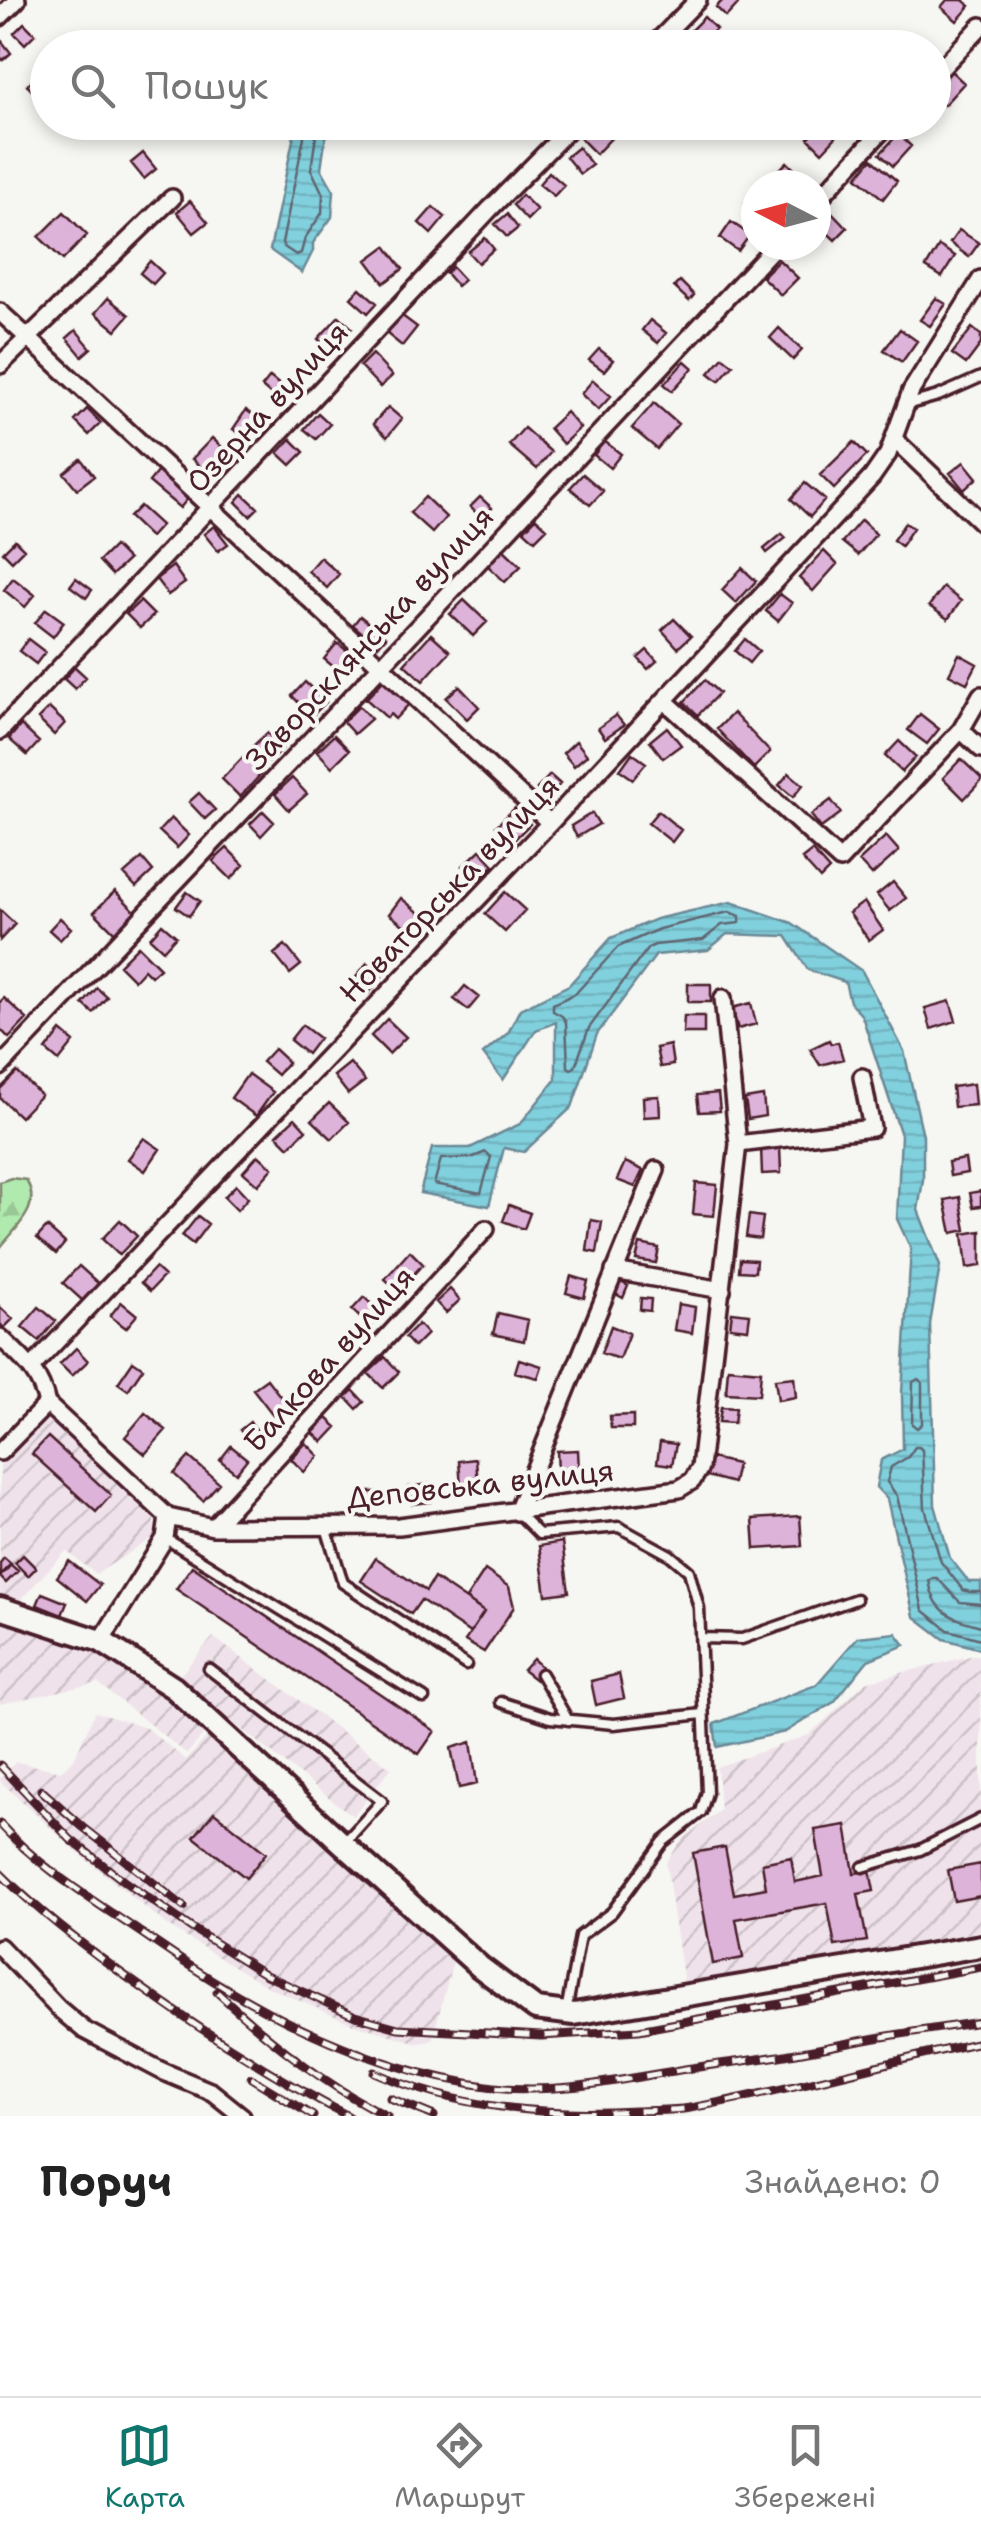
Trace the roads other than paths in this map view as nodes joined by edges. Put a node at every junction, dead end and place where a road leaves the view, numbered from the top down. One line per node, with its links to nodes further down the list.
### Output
1 (17, 0): 3 (street)
2 (698, 0): 5 (street)
3 (0, 18)
4 (981, 26): 6 (street)
5 (669, 30)
6 (951, 58)
7 (558, 140): 19 (street, Озерна вулиця)
8 (873, 140): 9 (street)
9 (831, 186)
10 (172, 198): 14 (street)
11 (762, 260): 21 (street, Заворсклянська вулиця)
12 (981, 279): 17 (street, Новаторська вулиця)
13 (0, 312): 14 (street)
14 (28, 338): 15 (street); 19 (street)
15 (0, 365)
16 (981, 376): 17 (lane)
17 (906, 405): 18 (street, Новаторська вулиця)
18 (894, 440): 20 (street); 23 (street, Новаторська вулиця)
19 (210, 507): 21 (street); 25 (street, Озерна вулиця)
20 (981, 522)
21 (382, 666): 27 (street); 29 (street, Заворсклянська вулиця)
22 (981, 695): 24 (street)
23 (665, 700): 24 (street); 27 (street, Новаторська вулиця)
24 (961, 730): 26 (street)
25 (0, 731)
26 (981, 749)
27 (550, 824): 37 (street, Новаторська вулиця)
28 (723, 998): 31 (street)
29 (0, 1067)
30 (862, 1077): 31 (street)
31 (738, 1144): 35 (street)
32 (656, 1170): 34 (street)
33 (486, 1229): 43 (street, Балкова вулиця)
34 (614, 1271): 35 (street); 40 (street)
35 (722, 1290): 40 (street, Деповська вулиця)
36 (0, 1338): 37 (street, Деповська вулиця)
37 (32, 1367): 38 (street, Деповська вулиця)
38 (46, 1404): 39 (street); 41 (street, Деповська вулиця)
39 (0, 1452)
40 (517, 1512): 42 (street, Деповська вулиця); 47 (lane)
41 (168, 1516): 43 (street, Деповська вулиця); 44 (street)
42 (326, 1526): 43 (street, Деповська вулиця); 49 (lane)
43 (213, 1527)
44 (165, 1538): 48 (street); 52 (lane)
45 (856, 1599): 47 (lane)
46 (0, 1608): 48 (street)
47 (702, 1638): 54 (lane)
48 (101, 1641): 57 (street)
49 (466, 1665)
50 (209, 1669): 57 (lane)
51 (541, 1674): 55 (lane)
52 (424, 1698)
53 (501, 1702): 55 (lane)
54 (702, 1714): 55 (lane); 61 (lane)
55 (568, 1720)
56 (981, 1818): 58 (lane)
57 (343, 1844): 61 (street)
58 (863, 1867)
59 (981, 1946): 61 (street)
60 (0, 1947): 62 (street)
61 (566, 2013)
62 (242, 2116)

